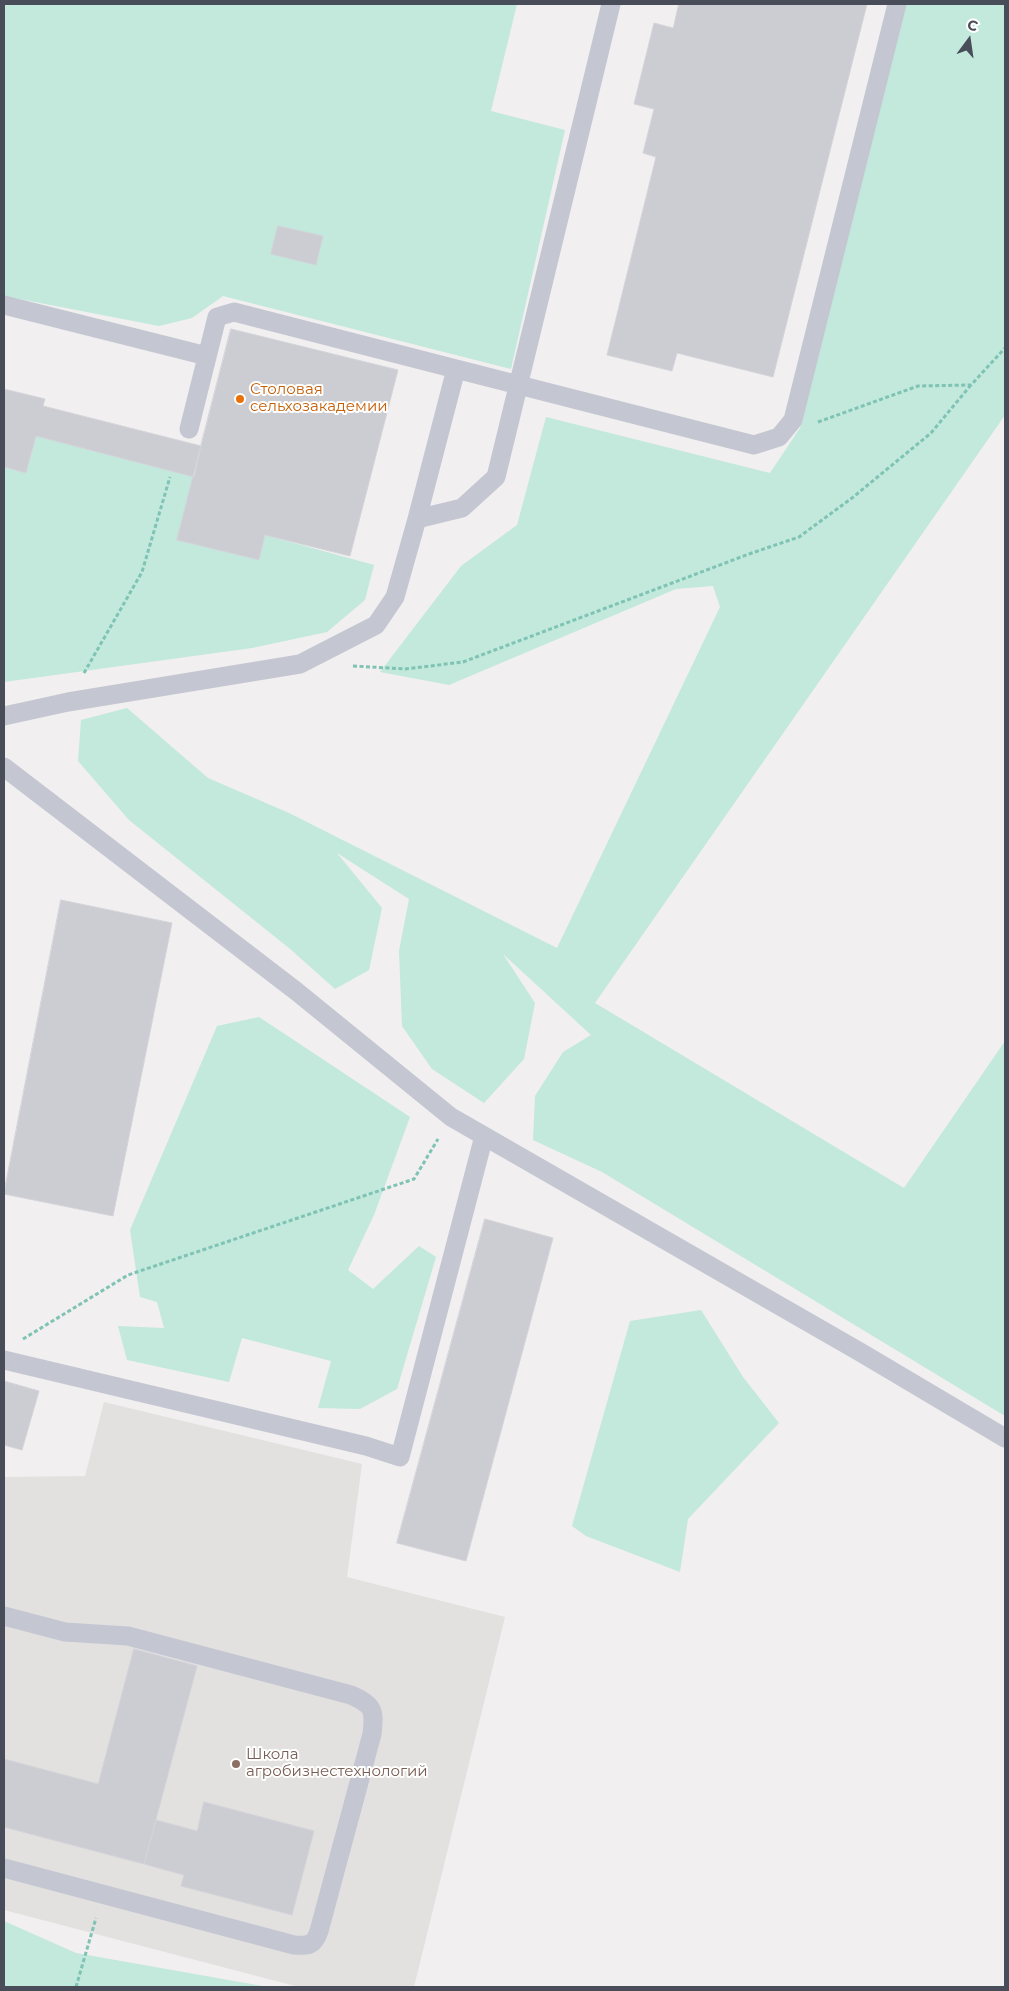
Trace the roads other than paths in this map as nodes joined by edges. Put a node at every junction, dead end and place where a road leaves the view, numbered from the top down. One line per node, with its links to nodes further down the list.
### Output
1 (611, 4): 6 (lane)
2 (897, 4): 6 (lane)
3 (4, 305): 4 (lane)
4 (207, 356): 5 (lane); 7 (lane)
5 (456, 369): 6 (lane); 8 (lane)
6 (518, 385): 8 (lane)
7 (189, 429)
8 (418, 519): 9 (lane)
9 (4, 716)
10 (4, 767): 11 (lane)
11 (484, 1136): 12 (lane); 13 (lane)
12 (4, 1360)
13 (1005, 1438)
14 (4, 1616): 15 (lane)
15 (4, 1868)

